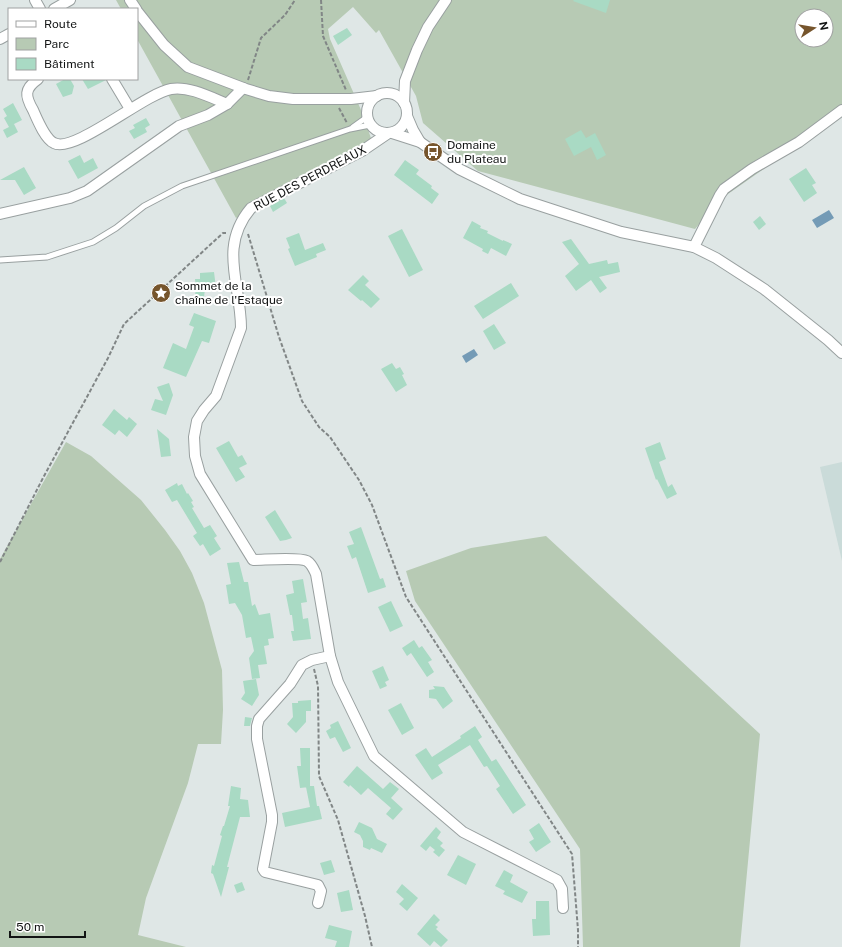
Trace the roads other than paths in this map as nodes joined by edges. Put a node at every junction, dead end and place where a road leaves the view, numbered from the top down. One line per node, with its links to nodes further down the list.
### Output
1 (70, 0): 3 (street)
2 (446, 0): 7 (street)
3 (56, 8)
4 (138, 12): 8 (street)
5 (37, 80): 14 (street)
6 (113, 80): 14 (street)
7 (405, 81): 9 (street); 12 (street)
8 (244, 88): 11 (street); 13 (street)
9 (394, 94): 10 (street); 12 (street)
10 (377, 96): 11 (street); 17 (street)
11 (351, 99): 17 (street)
12 (404, 103): 16 (street)
13 (227, 104): 14 (street); 22 (street)
14 (130, 109)
15 (842, 110): 23 (street)
16 (407, 116): 19 (street); 20 (street)
17 (369, 120): 18 (lane); 18 (lane); 19 (street); 21 (street, RUE DES PERDREAUX)
18 (350, 129): 24 (lane)
19 (390, 133): 20 (street); 21 (street, RUE DES PERDREAUX)
20 (420, 142): 23 (street)
21 (371, 146): 26 (street, RUE DES PERDREAUX)
22 (0, 214)
23 (694, 247): 25 (street)
24 (0, 260)
25 (842, 353)
26 (330, 656): 27 (street); 28 (street)
27 (318, 903)
28 (563, 908)

